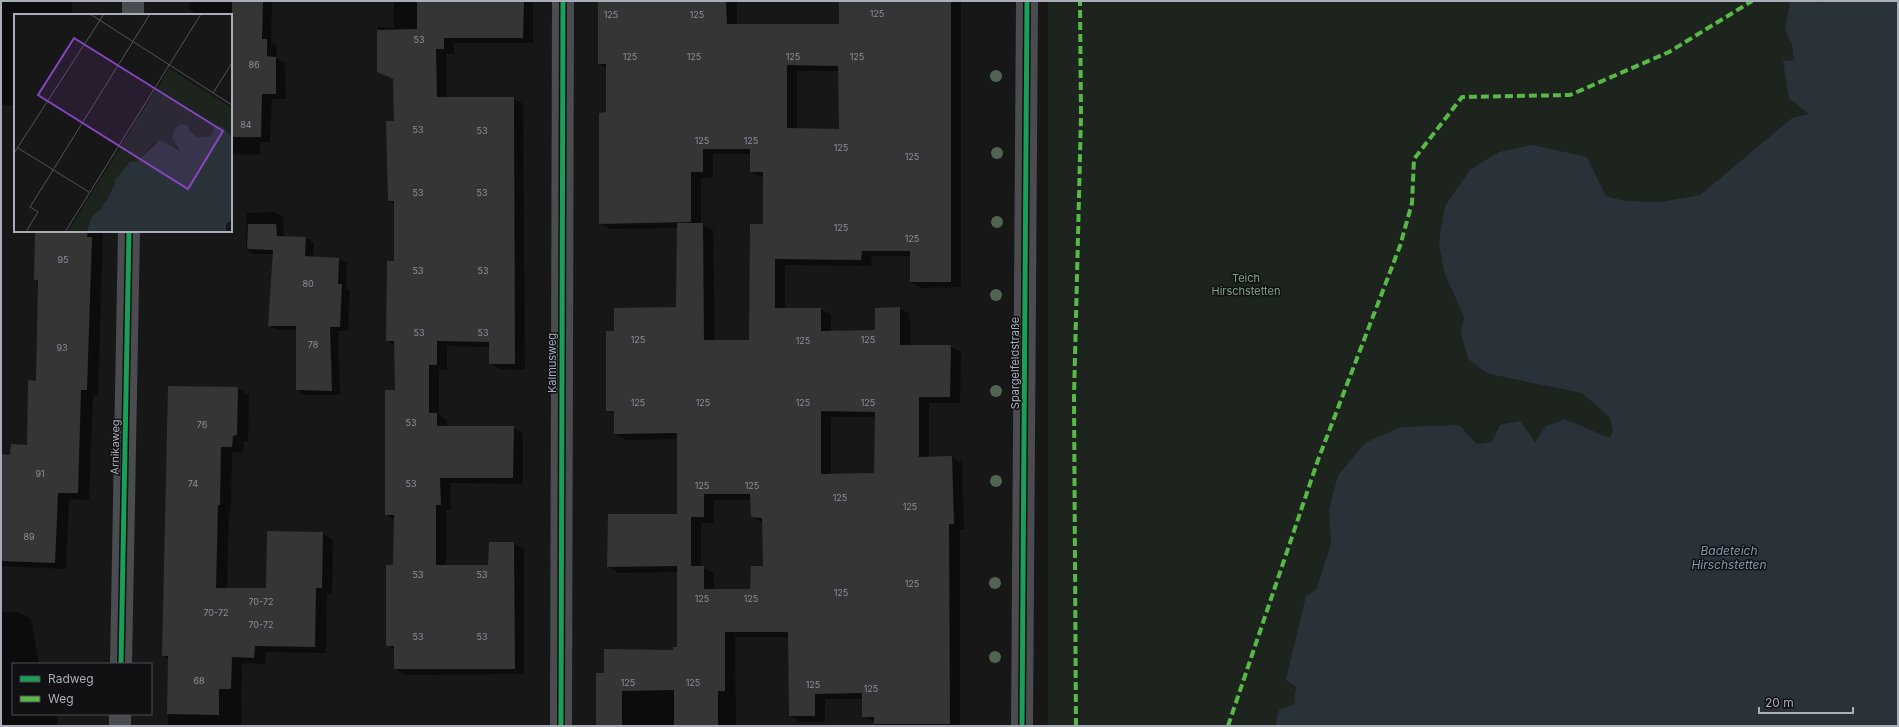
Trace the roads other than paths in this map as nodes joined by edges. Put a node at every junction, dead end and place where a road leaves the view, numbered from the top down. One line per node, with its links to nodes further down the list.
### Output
1 (133, 1): 4 (street)
2 (563, 1): 9 (street, Kalmusweg)
3 (1027, 1): 10 (street, Spargelfeldstraße)
4 (133, 14)
5 (129, 232): 6 (street, Arnikaweg)
6 (121, 663)
7 (120, 715): 8 (street)
8 (120, 726)
9 (561, 726)
10 (1022, 726)

